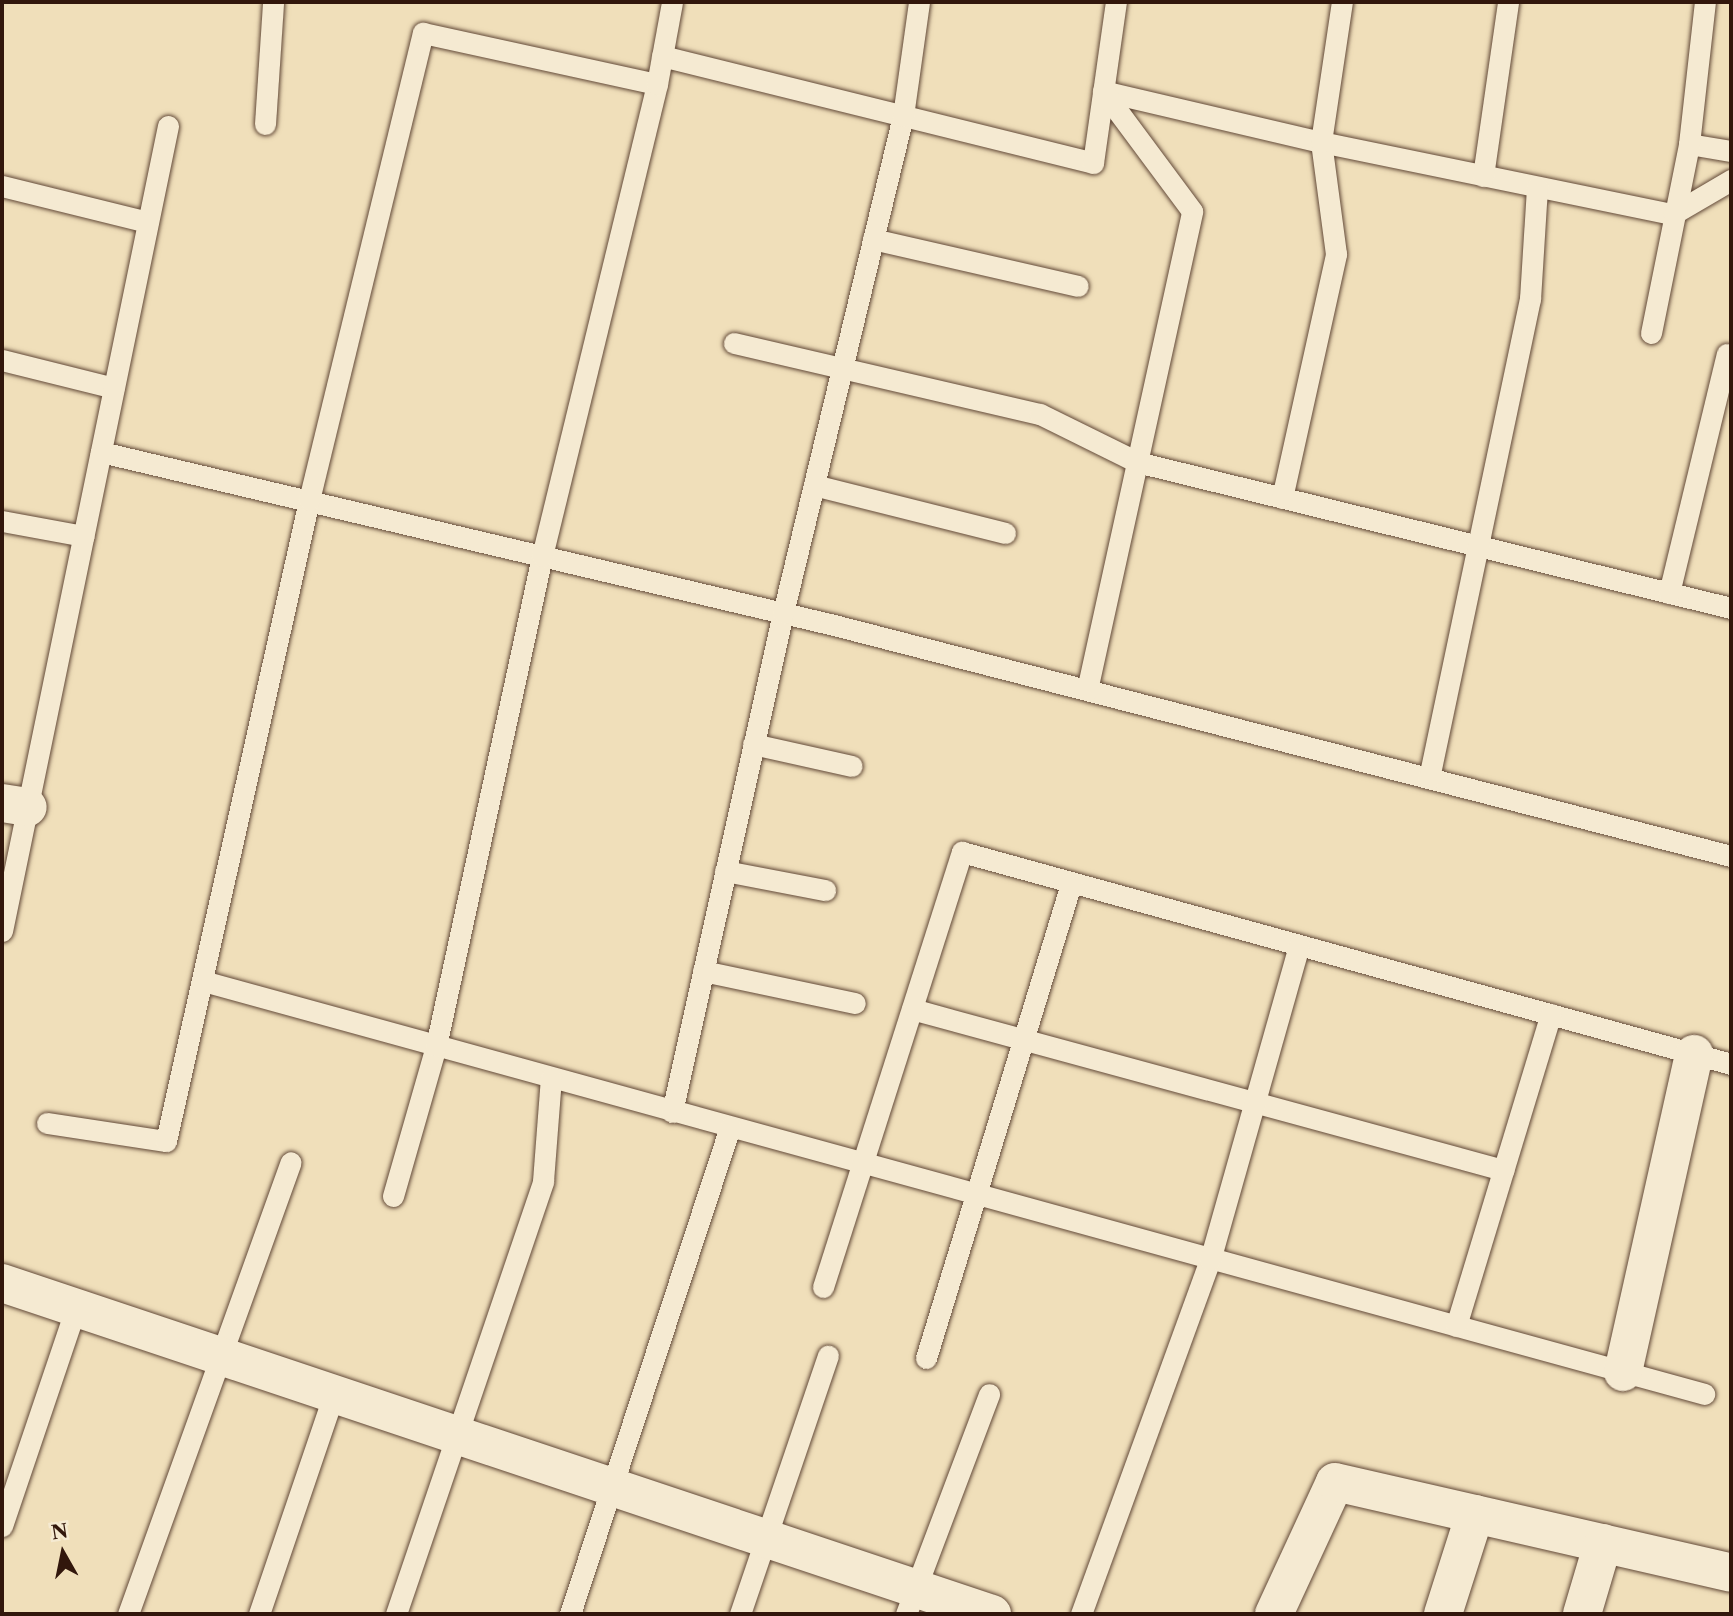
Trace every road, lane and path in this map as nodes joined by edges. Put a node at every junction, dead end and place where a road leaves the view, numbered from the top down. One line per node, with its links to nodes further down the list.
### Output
1 (273, 2): 12 (lane)
2 (672, 2): 8 (lane)
3 (919, 2): 11 (lane)
4 (1116, 2): 10 (lane)
5 (1342, 2): 14 (lane)
6 (1508, 2): 17 (lane)
7 (1705, 2): 15 (lane)
8 (662, 56): 9 (lane); 11 (lane)
9 (657, 84): 35 (lane); 40 (lane)
10 (1104, 92): 11 (lane); 14 (lane); 32 (lane)
11 (903, 116): 23 (lane)
12 (265, 124)
13 (168, 126): 22 (lane)
14 (1321, 142): 17 (lane); 34 (lane)
15 (1689, 144): 16 (lane); 21 (lane)
16 (1731, 151)
17 (1483, 176): 20 (lane)
18 (1731, 180): 21 (lane)
19 (2, 186): 22 (lane)
20 (1537, 187): 21 (lane); 39 (lane)
21 (1673, 214): 25 (lane)
22 (148, 222): 30 (lane)
23 (873, 239): 24 (lane); 29 (lane)
24 (1077, 286)
25 (1651, 333)
26 (734, 343): 29 (lane)
27 (1727, 354): 41 (lane)
28 (2, 360): 30 (lane)
29 (842, 368): 32 (lane); 33 (lane)
30 (114, 388): 31 (lane)
31 (101, 452): 35 (lane); 38 (lane)
32 (1137, 462): 34 (lane); 44 (lane)
33 (814, 485): 37 (lane); 43 (lane)
34 (1282, 498): 39 (lane)
35 (309, 500): 40 (lane); 56 (lane)
36 (2, 521): 38 (lane)
37 (1005, 533)
38 (84, 536): 48 (lane)
39 (1478, 546): 41 (lane); 47 (lane)
40 (542, 556): 43 (lane); 61 (lane)
41 (1669, 593): 42 (lane)
42 (1731, 608)
43 (783, 613): 44 (lane); 45 (lane)
44 (1087, 690): 47 (lane)
45 (753, 744): 46 (lane); 50 (lane)
46 (852, 766)
47 (1429, 778): 49 (lane)
48 (15, 805): 53 (lane)
49 (1731, 856)
50 (725, 871): 52 (lane); 55 (lane)
51 (1071, 883): 54 (lane); 58 (lane); 60 (lane)
52 (825, 890)
53 (2, 931)
54 (1299, 945): 59 (lane); 65 (lane)
55 (703, 971): 57 (lane); 66 (lane)
56 (203, 981): 61 (lane); 67 (lane)
57 (855, 1003)
58 (912, 1009): 60 (lane); 70 (lane)
59 (1551, 1014): 62 (lane); 71 (lane)
60 (1023, 1040): 65 (lane); 73 (lane)
61 (436, 1046): 64 (lane); 72 (lane)
62 (1695, 1054): 63 (lane); 82 (street)
63 (1731, 1064)
64 (551, 1078): 66 (lane); 86 (lane)
65 (1253, 1105): 71 (lane); 74 (lane)
66 (672, 1112): 68 (lane)
67 (47, 1123)
68 (730, 1127): 70 (lane); 87 (lane)
69 (291, 1162): 79 (lane)
70 (862, 1165): 73 (lane); 76 (lane)
71 (1503, 1170): 78 (lane)
72 (393, 1196)
73 (976, 1196): 74 (lane); 81 (lane)
74 (1210, 1260): 78 (lane); 100 (lane)
75 (2, 1283): 77 (street)
76 (822, 1287)
77 (76, 1307): 79 (street); 89 (lane)
78 (1456, 1326): 82 (lane)
79 (221, 1356): 83 (street); 94 (lane)
80 (828, 1356): 90 (lane)
81 (926, 1358)
82 (1623, 1372): 85 (lane)
83 (334, 1394): 86 (street); 95 (lane)
84 (989, 1394): 93 (lane)
85 (1704, 1394)
86 (456, 1435): 87 (street); 96 (lane)
87 (613, 1487): 90 (street); 97 (lane)
88 (1475, 1514): 91 (street); 101 (street); 102 (street)
89 (2, 1526)
90 (765, 1538): 93 (street); 98 (lane)
91 (1603, 1543): 92 (street); 103 (street)
92 (1731, 1573)
93 (910, 1601): 99 (street)
94 (128, 1614)
95 (259, 1614)
96 (396, 1614)
97 (570, 1614)
98 (740, 1614)
99 (992, 1614)
100 (1081, 1614)
101 (1274, 1614)
102 (1443, 1614)
103 (1582, 1614)

